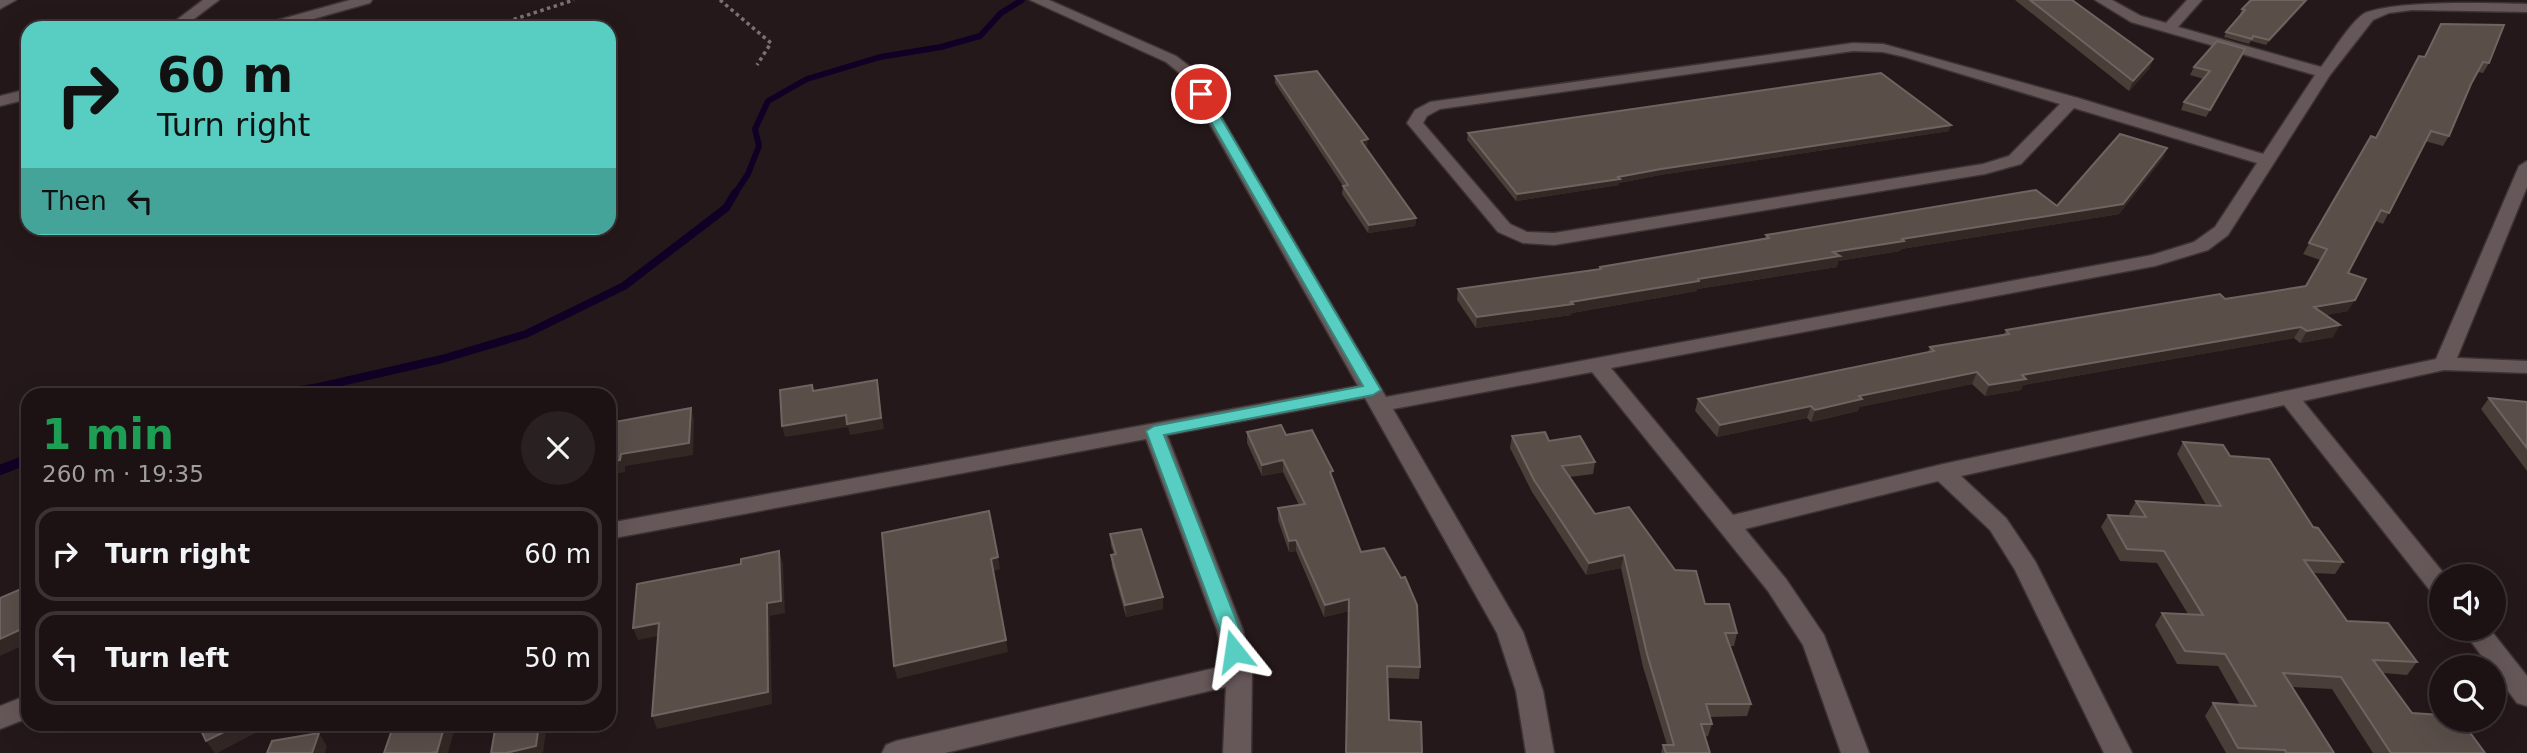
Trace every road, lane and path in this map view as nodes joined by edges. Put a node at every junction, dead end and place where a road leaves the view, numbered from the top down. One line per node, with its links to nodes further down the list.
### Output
1 (9, 0): 9 (street)
2 (212, 0): 11 (street)
3 (365, 0): 12 (street)
4 (574, 0): 13 (path)
5 (720, 0): 15 (path)
6 (2102, 0): 14 (street)
7 (2195, 0): 14 (street)
8 (1039, 1): 25 (street)
9 (0, 5)
10 (2522, 10): 16 (street)
11 (183, 21)
12 (290, 21)
13 (509, 21)
14 (2168, 29): 16 (street)
15 (757, 65)
16 (2324, 73): 20 (street)
17 (21, 96): 18 (street)
18 (0, 101)
19 (2072, 102): 19 (street); 20 (street)
20 (2267, 161): 22 (street)
21 (2527, 166): 23 (street)
22 (1596, 363): 25 (street); 29 (street)
23 (2444, 364): 24 (street); 26 (street)
24 (2527, 367)
25 (1377, 397): 27 (street); 39 (street)
26 (2290, 398): 28 (street); 31 (street)
27 (1154, 431): 30 (street); 33 (street)
28 (1943, 472): 29 (street); 41 (street)
29 (1726, 525): 40 (street)
30 (616, 530)
31 (2429, 572)
32 (2484, 641): 34 (street)
33 (1239, 673): 37 (street); 38 (street)
34 (2527, 695)
35 (21, 709): 36 (street)
36 (0, 718)
37 (896, 753)
38 (1237, 753)
39 (1540, 753)
40 (1855, 753)
41 (2118, 753)

